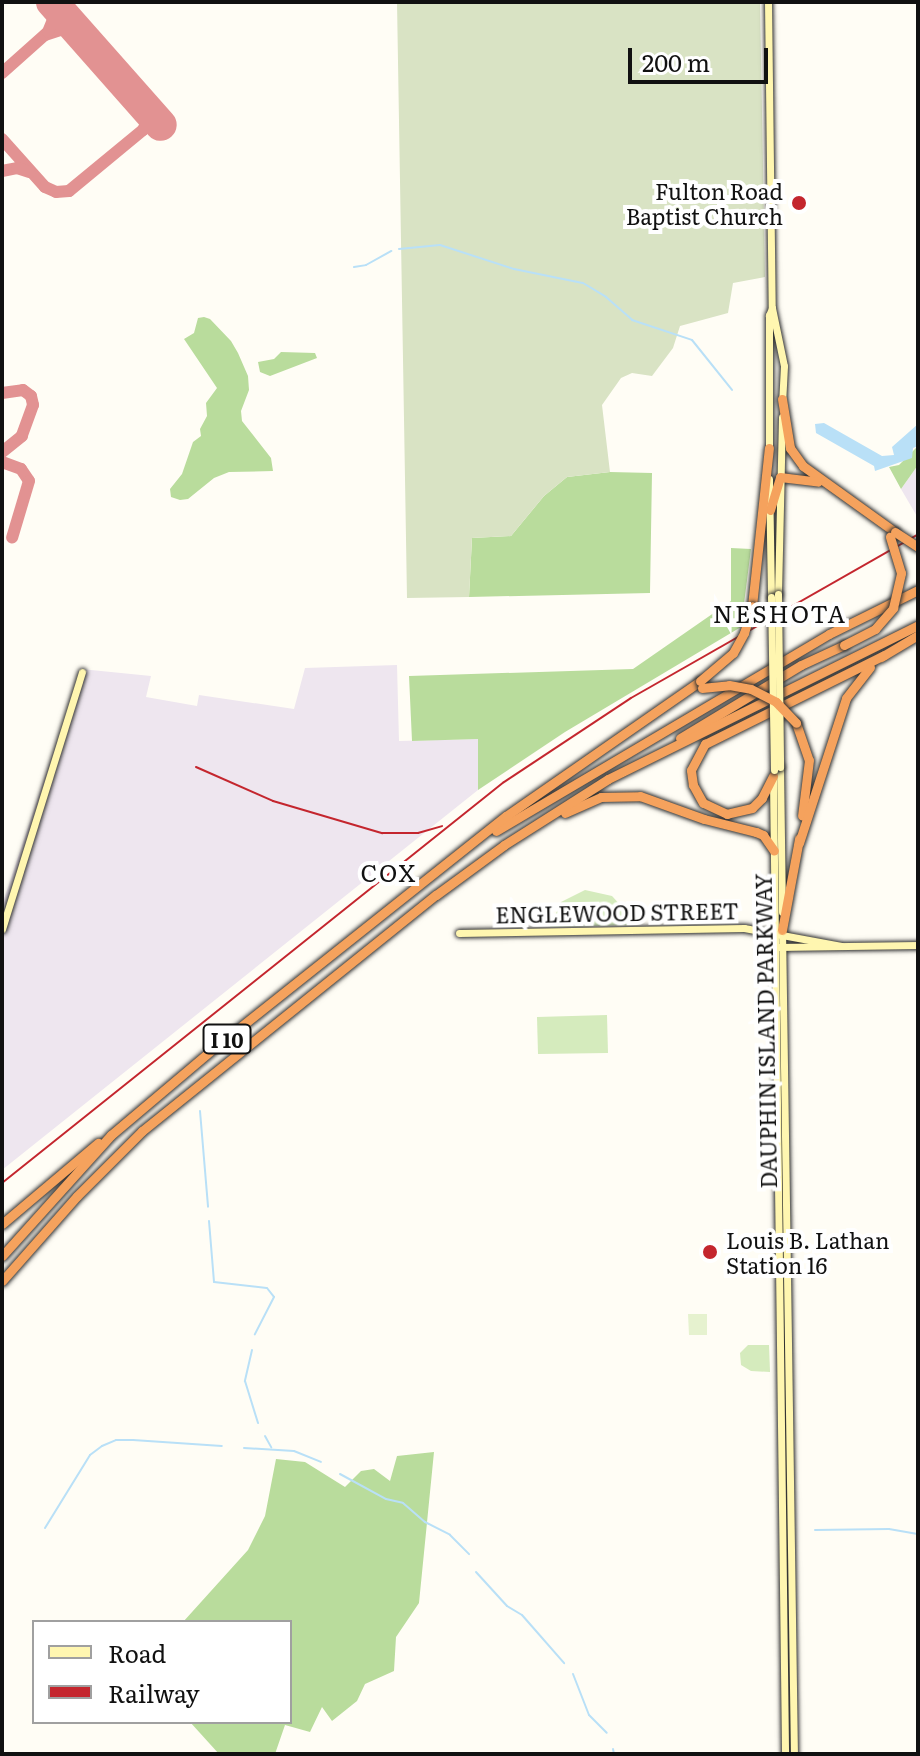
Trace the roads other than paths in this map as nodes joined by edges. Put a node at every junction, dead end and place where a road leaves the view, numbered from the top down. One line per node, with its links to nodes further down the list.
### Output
1 (768, 2): 2 (main road, DAUPHIN ISLAND PARKWAY)
2 (772, 308): 3 (main road, DAUPHIN ISLAND PARKWAY); 4 (main road, DAUPHIN ISLAND PARKWAY)
3 (782, 399): 5 (main road, DAUPHIN ISLAND PARKWAY); 6 (highway)
4 (769, 448): 7 (main road, DAUPHIN ISLAND PARKWAY); 16 (highway, bridge)
5 (780, 477): 6 (highway); 7 (highway); 11 (main road, DAUPHIN ISLAND PARKWAY)
6 (829, 486): 8 (highway)
7 (770, 510): 11 (main road, DAUPHIN ISLAND PARKWAY)
8 (893, 534): 9 (highway, bridge); 17 (highway, bridge)
9 (918, 547)
10 (918, 590): 23 (highway, I 10)
11 (774, 596): 18 (main road, DAUPHIN ISLAND PARKWAY, bridge)
12 (918, 625): 17 (highway, I 10)
13 (918, 635): 14 (highway)
14 (884, 655): 18 (highway); 22 (highway)
15 (82, 672): 25 (main road)
16 (701, 684): 22 (highway, bridge); 23 (highway)
17 (650, 758): 19 (highway, I 10)
18 (775, 771): 21 (main road, DAUPHIN ISLAND PARKWAY); 26 (main road, DAUPHIN ISLAND PARKWAY)
19 (544, 818): 20 (highway); 34 (highway, I 10)
20 (720, 824): 21 (highway); 24 (highway)
21 (774, 832): 24 (main road, DAUPHIN ISLAND PARKWAY)
22 (799, 843): 26 (highway)
23 (473, 845): 31 (highway, I 10)
24 (774, 851): 26 (main road, DAUPHIN ISLAND PARKWAY)
25 (2, 929)
26 (780, 932): 27 (main road, ENGLEWOOD STREET); 29 (main road, ENGLEWOOD STREET); 30 (main road, DAUPHIN ISLAND PARKWAY)
27 (459, 933)
28 (918, 945): 29 (main road)
29 (841, 946): 30 (main road)
30 (779, 947): 35 (main road, DAUPHIN ISLAND PARKWAY); 36 (main road, DAUPHIN ISLAND PARKWAY)
31 (111, 1135): 32 (highway); 33 (highway, I 10)
32 (2, 1224)
33 (2, 1256)
34 (2, 1281)
35 (785, 1754)
36 (794, 1754)

